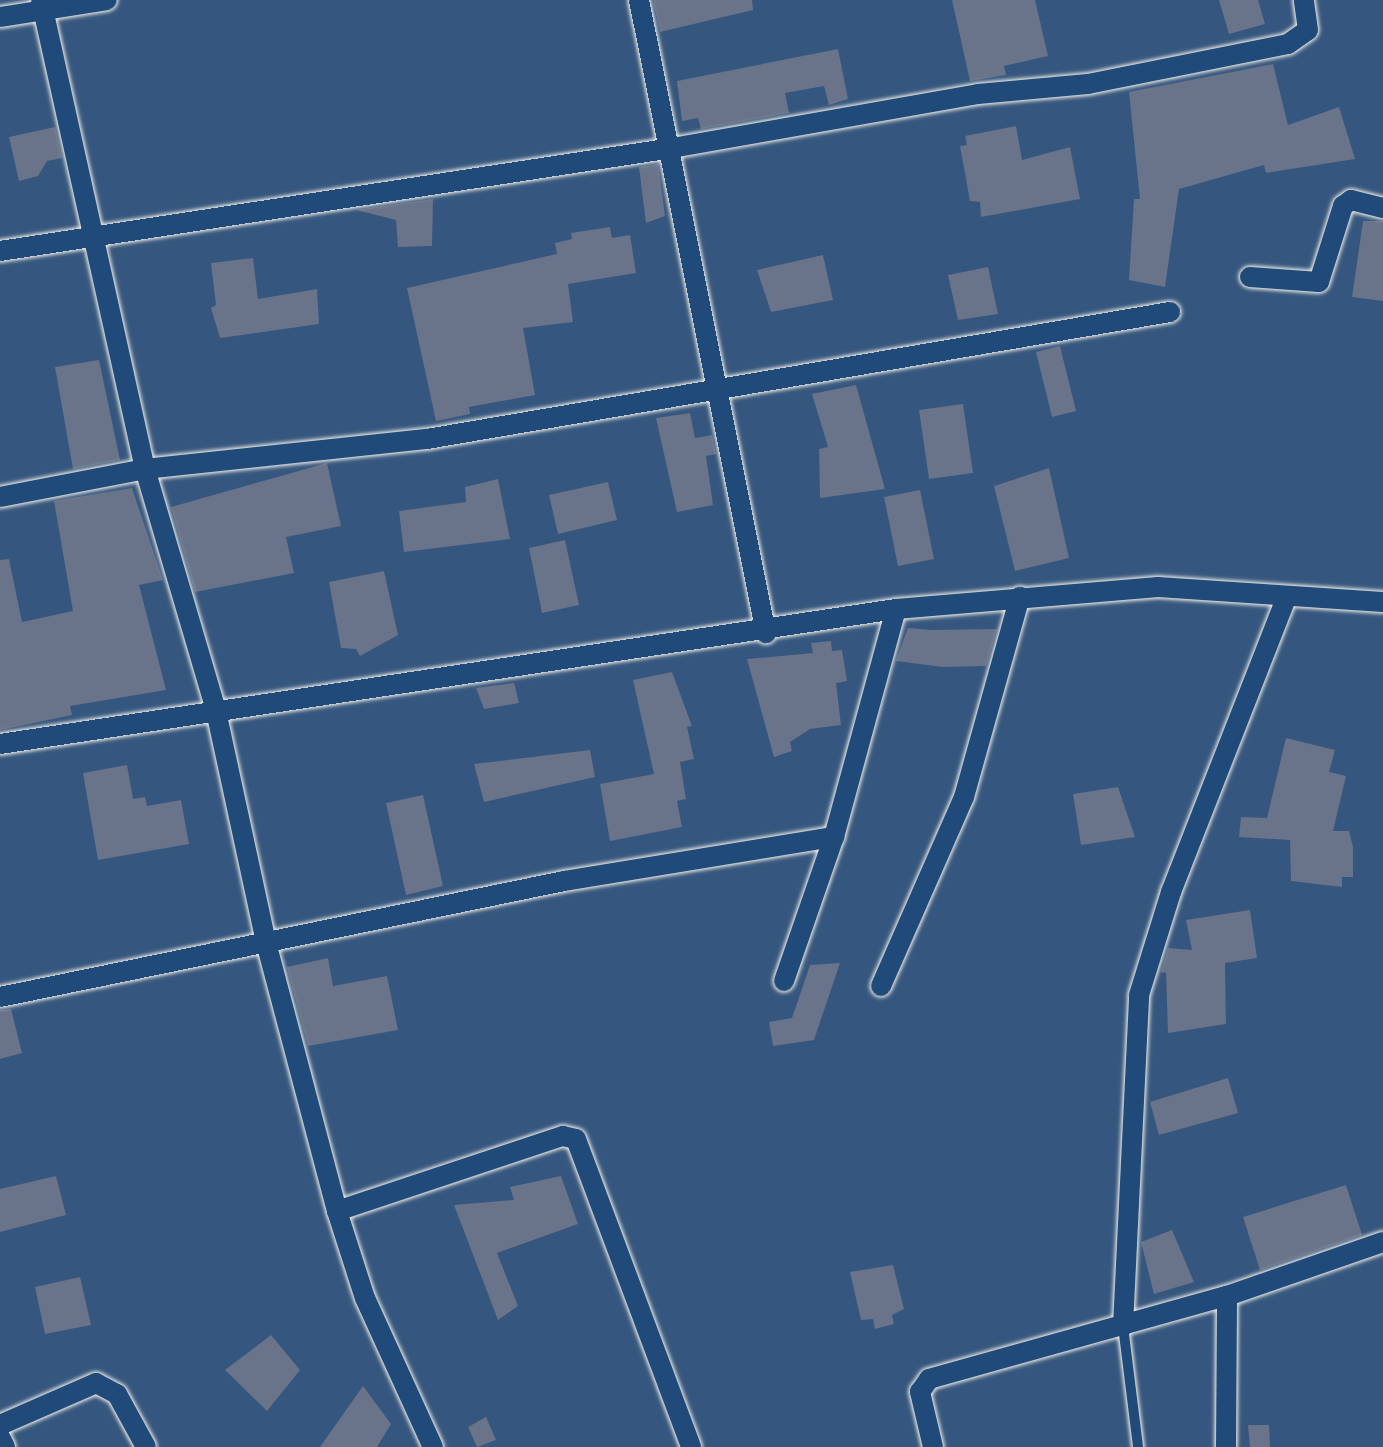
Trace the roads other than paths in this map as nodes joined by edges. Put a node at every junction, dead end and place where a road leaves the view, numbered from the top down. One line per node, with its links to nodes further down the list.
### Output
1 (108, 0): 4 (street)
2 (640, 0): 6 (street)
3 (1304, 0): 6 (street)
4 (42, 5): 5 (street); 8 (street)
5 (0, 18)
6 (672, 148): 8 (street); 12 (street)
7 (1383, 208): 10 (street)
8 (92, 236): 9 (street); 13 (street)
9 (0, 251)
10 (1250, 277)
11 (1170, 312): 12 (street)
12 (718, 389): 13 (street); 19 (street)
13 (145, 469): 14 (street); 20 (street)
14 (0, 497)
15 (1020, 596): 16 (street); 18 (street); 25 (street)
16 (1286, 598): 17 (street); 30 (street)
17 (1383, 602)
18 (896, 608): 19 (street); 22 (street)
19 (766, 633): 20 (street)
20 (216, 712): 21 (street); 23 (street)
21 (0, 744)
22 (834, 837): 23 (street); 24 (street)
23 (267, 946): 26 (street); 27 (street)
24 (784, 981)
25 (880, 986)
26 (0, 997)
27 (336, 1210): 35 (street); 36 (street)
28 (1383, 1242): 29 (street)
29 (1227, 1296): 30 (street); 39 (street)
30 (1123, 1326): 37 (street); 38 (lane)
31 (0, 1425): 34 (street)
32 (0, 1437): 33 (street)
33 (5, 1447)
34 (146, 1447)
35 (433, 1447)
36 (691, 1447)
37 (934, 1447)
38 (1138, 1447)
39 (1226, 1447)

